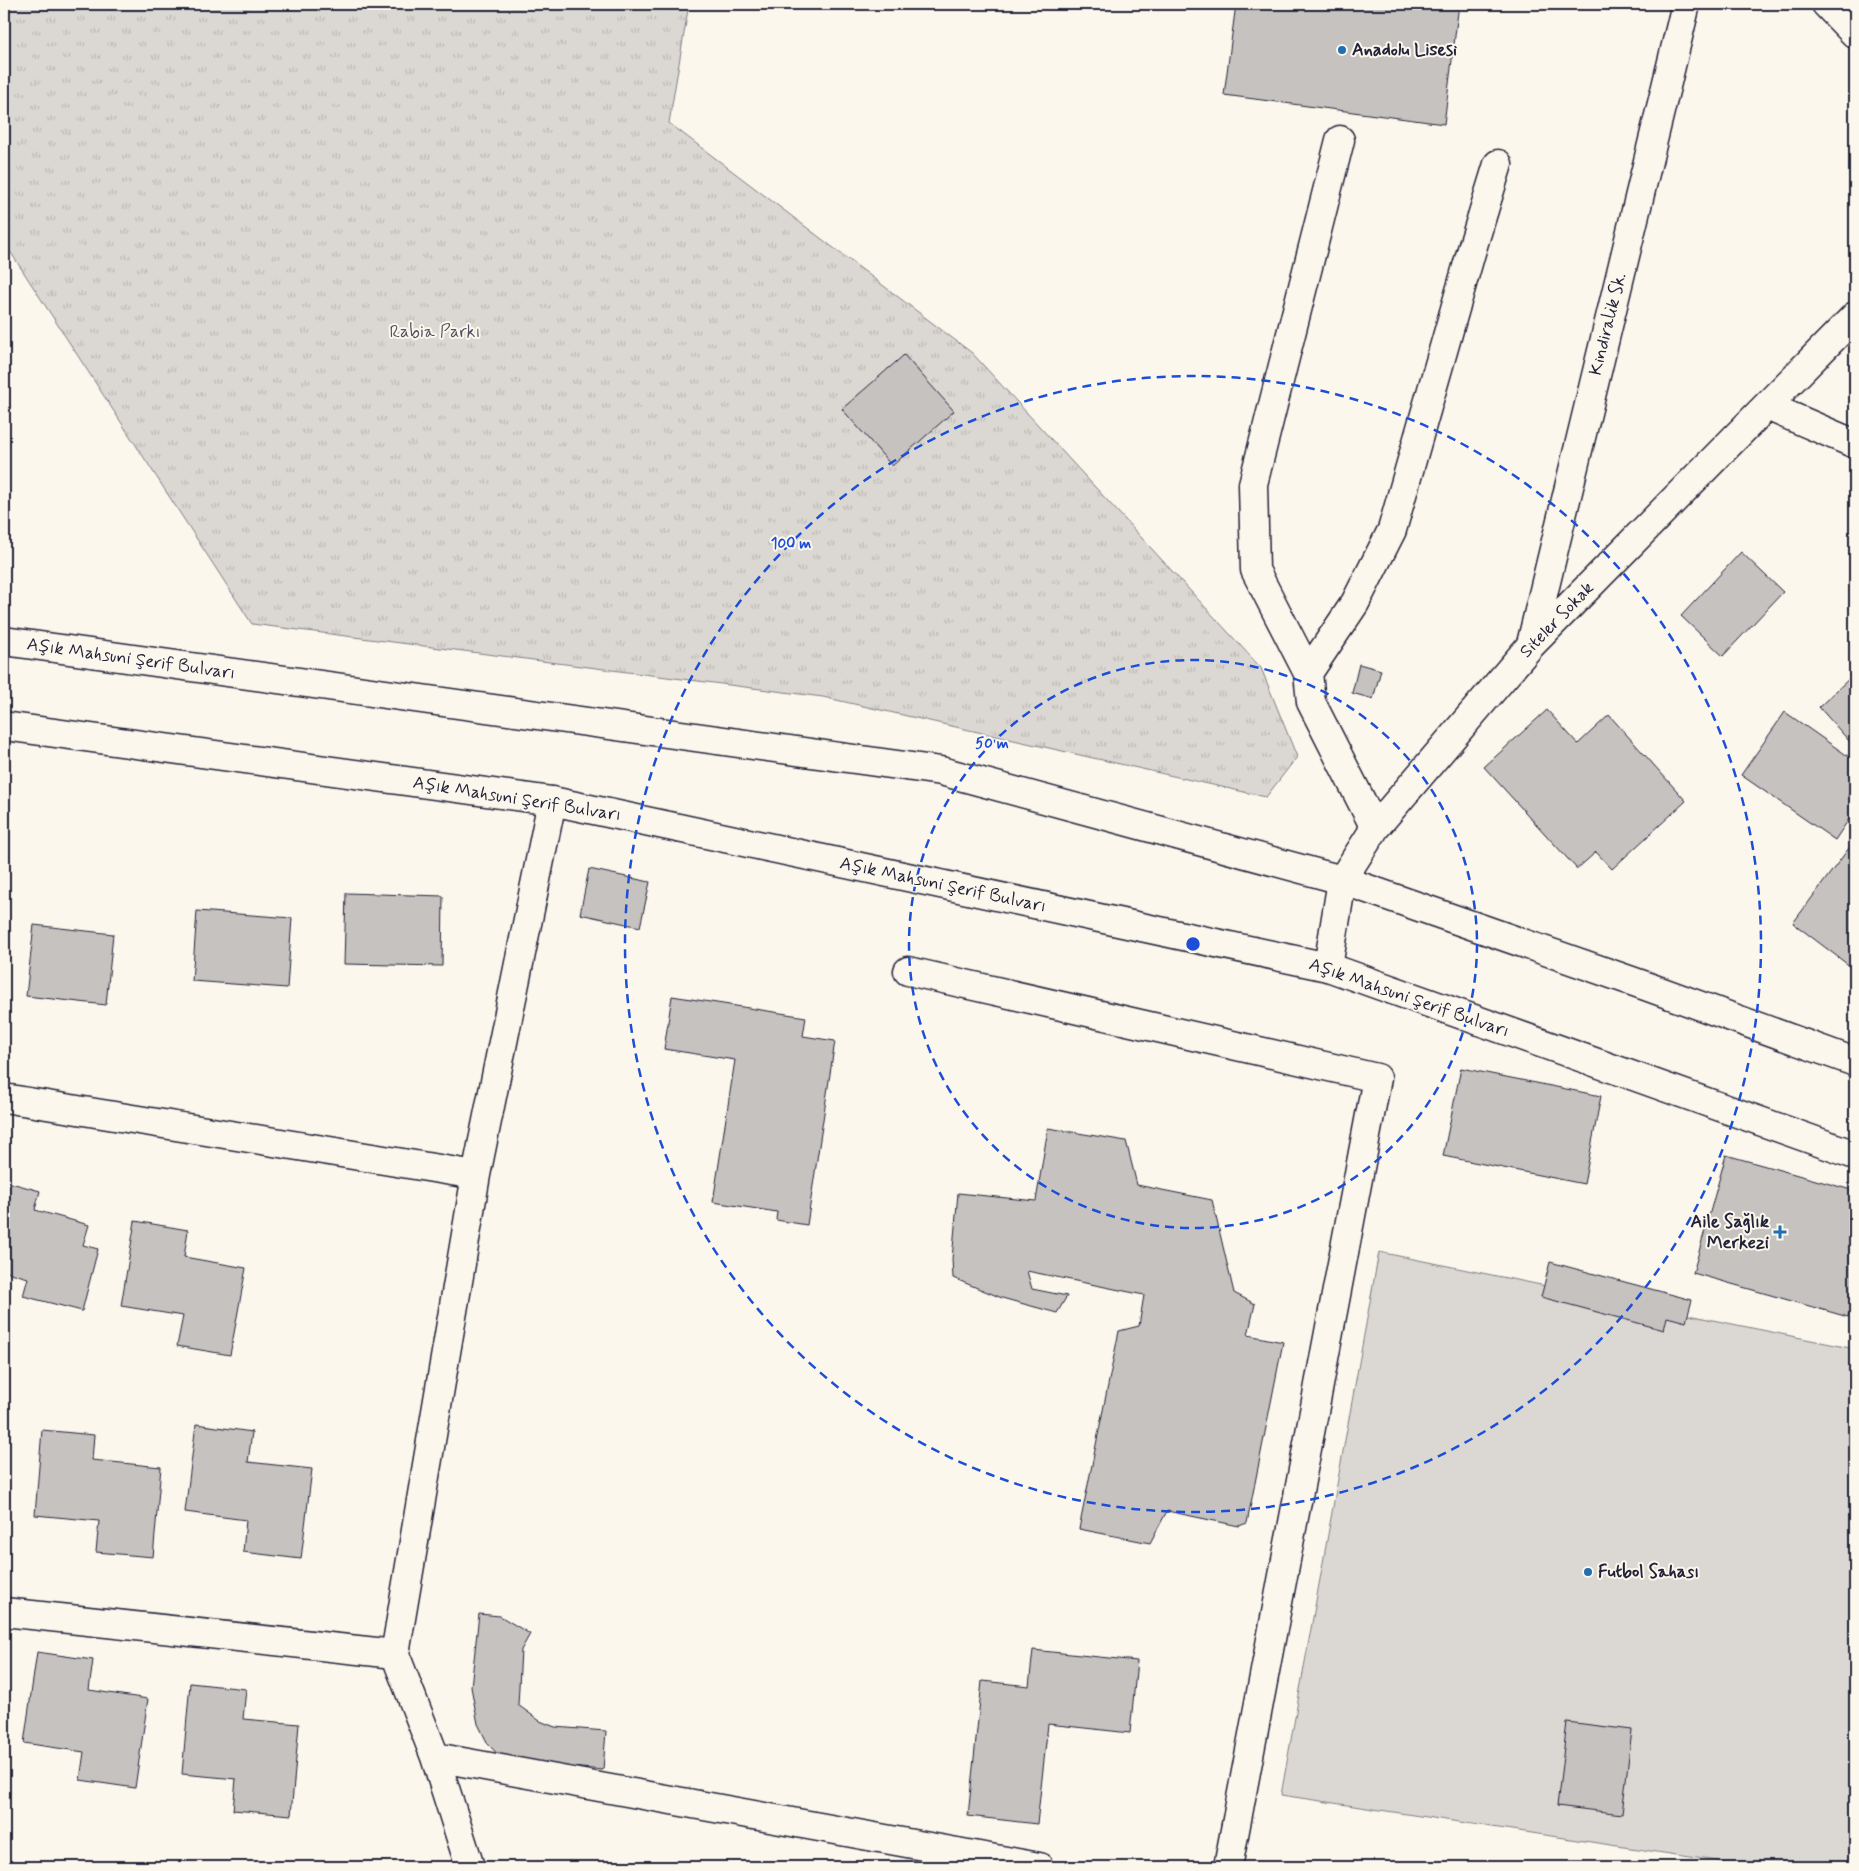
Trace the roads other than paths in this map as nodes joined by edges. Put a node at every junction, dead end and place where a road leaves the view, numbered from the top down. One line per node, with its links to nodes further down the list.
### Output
1 (1686, 4): 10 (street, Kindiralik Sk.)
2 (1826, 4): 3 (street)
3 (1855, 34)
4 (1340, 140): 11 (street)
5 (1498, 164): 11 (street)
6 (1855, 316): 7 (street, Siteler Sokak)
7 (1767, 406): 8 (street); 10 (street, Siteler Sokak)
8 (1855, 444)
9 (4, 641): 15 (street, Aşık Mahsuni Şerif Bulvarı)
10 (1531, 645): 14 (street, Siteler Sokak)
11 (1308, 673): 14 (street)
12 (4, 726): 13 (street, Aşık Mahsuni Şerif Bulvarı)
13 (552, 801): 16 (street, Aşık Mahsuni Şerif Bulvarı); 21 (street)
14 (1375, 828): 15 (street, Siteler Sokak)
15 (1342, 880): 16 (street, Siteler Sokak); 18 (street, Aşık Mahsuni Şerif Bulvarı)
16 (1328, 967): 20 (street, Aşık Mahsuni Şerif Bulvarı)
17 (908, 971): 27 (street)
18 (1855, 1062)
19 (4, 1098): 21 (street)
20 (1855, 1155)
21 (476, 1175): 23 (street)
22 (4, 1612): 23 (street)
23 (395, 1654): 24 (street)
24 (435, 1757): 25 (street); 26 (street)
25 (470, 1867)
26 (1039, 1867)
27 (1228, 1867)

